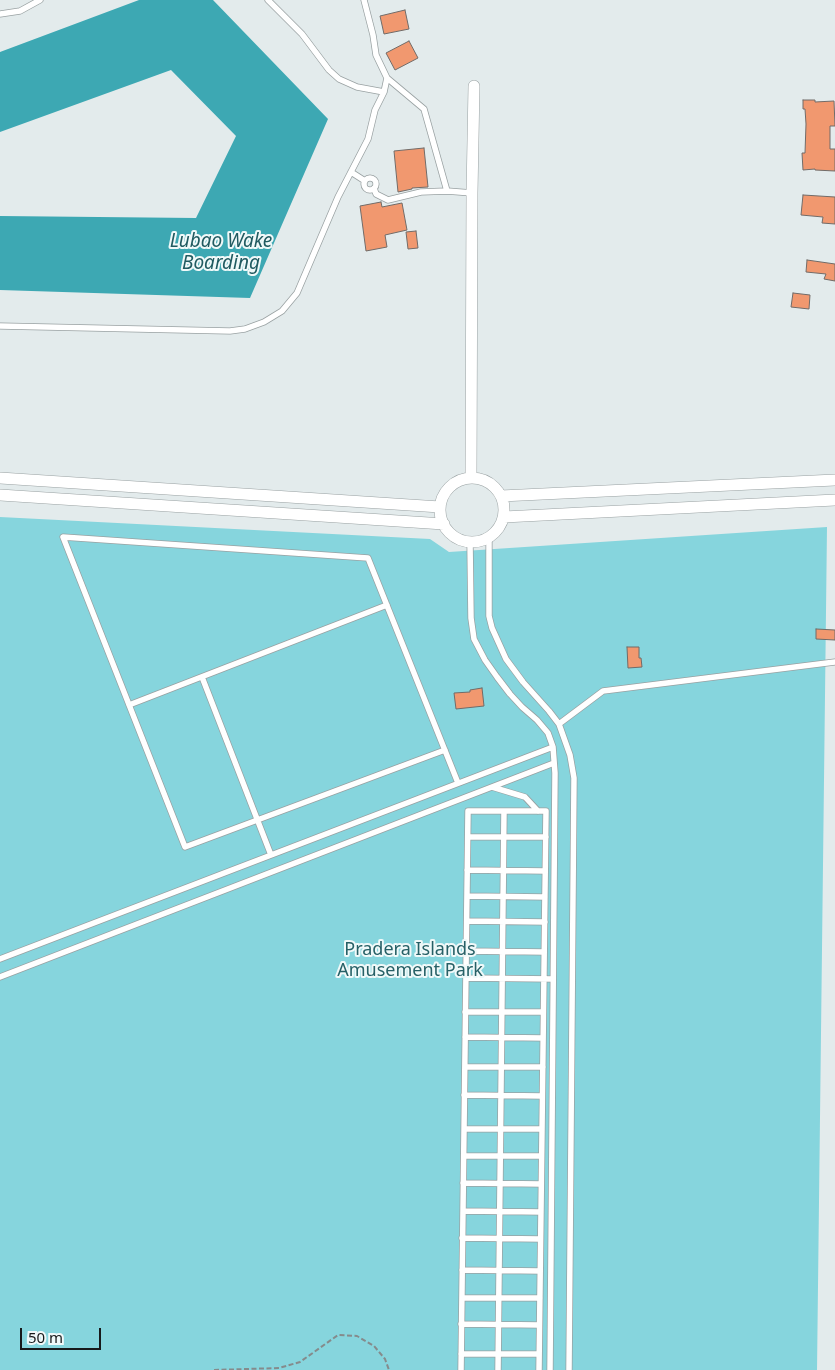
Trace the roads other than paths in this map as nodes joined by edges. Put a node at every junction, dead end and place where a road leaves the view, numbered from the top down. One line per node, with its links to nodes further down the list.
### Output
1 (40, 0): 4 (lane)
2 (268, 0): 7 (lane)
3 (364, 0): 5 (lane)
4 (0, 14)
5 (387, 78): 7 (lane); 9 (lane)
6 (474, 86): 10 (street)
7 (384, 92): 8 (lane)
8 (351, 172): 9 (lane); 11 (lane)
9 (448, 192): 10 (lane)
10 (472, 193): 13 (street)
11 (0, 326)
12 (0, 478): 20 (street)
13 (471, 478): 17 (street); 20 (street)
14 (835, 480): 15 (street)
15 (759, 484): 17 (street); 19 (street)
16 (0, 495): 22 (street)
17 (501, 496): 21 (street)
18 (835, 500): 19 (street)
19 (760, 503): 21 (street)
20 (440, 507): 22 (street)
21 (504, 517): 23 (street)
22 (444, 524): 24 (street)
23 (489, 537): 24 (street); 29 (lane)
24 (470, 542): 30 (lane)
25 (387, 605): 27 (lane); 28 (lane); 31 (lane)
26 (835, 662): 29 (lane)
27 (202, 677): 28 (lane); 37 (lane)
28 (129, 705): 37 (lane)
29 (559, 724): 103 (lane)
30 (553, 747): 32 (lane); 33 (lane)
31 (445, 750): 33 (lane); 37 (lane)
32 (554, 763): 34 (lane); 59 (lane)
33 (458, 783): 41 (lane)
34 (492, 787): 36 (lane); 55 (lane)
35 (504, 811): 36 (lane); 38 (lane); 39 (lane)
36 (538, 811): 40 (lane)
37 (258, 820): 41 (lane)
38 (468, 837): 39 (lane); 42 (lane)
39 (504, 837): 40 (lane); 43 (lane)
40 (546, 837): 44 (lane)
41 (271, 855): 54 (lane)
42 (467, 870): 43 (lane); 45 (lane)
43 (503, 870): 44 (lane); 46 (lane)
44 (545, 871): 47 (lane)
45 (467, 896): 46 (lane); 48 (lane)
46 (503, 896): 47 (lane); 49 (lane)
47 (545, 897): 50 (lane)
48 (467, 921): 49 (lane); 51 (lane)
49 (503, 921): 50 (lane); 52 (lane)
50 (545, 922): 53 (lane)
51 (466, 951): 52 (lane); 56 (lane)
52 (502, 952): 53 (lane); 57 (lane)
53 (544, 952): 58 (lane)
54 (0, 959)
55 (0, 977)
56 (466, 978): 57 (lane); 60 (lane)
57 (502, 978): 58 (lane); 61 (lane)
58 (544, 979): 59 (lane); 62 (lane)
59 (553, 979): 102 (lane)
60 (466, 1012): 61 (lane); 63 (lane)
61 (502, 1012): 62 (lane); 64 (lane)
62 (543, 1012): 65 (lane)
63 (465, 1037): 64 (lane); 66 (lane)
64 (502, 1037): 65 (lane); 67 (lane)
65 (543, 1038): 68 (lane)
66 (465, 1066): 67 (lane); 69 (lane)
67 (501, 1067): 68 (lane); 70 (lane)
68 (543, 1067): 71 (lane)
69 (464, 1095): 70 (lane); 72 (lane)
70 (501, 1095): 71 (lane); 73 (lane)
71 (542, 1096): 74 (lane)
72 (464, 1129): 73 (lane); 75 (lane)
73 (501, 1129): 74 (lane); 76 (lane)
74 (542, 1129): 77 (lane)
75 (464, 1156): 76 (lane); 78 (lane)
76 (500, 1156): 77 (lane); 79 (lane)
77 (542, 1156): 80 (lane)
78 (463, 1183): 79 (lane); 81 (lane)
79 (500, 1183): 80 (lane); 82 (lane)
80 (541, 1184): 83 (lane)
81 (463, 1211): 82 (lane); 84 (lane)
82 (500, 1211): 83 (lane); 85 (lane)
83 (541, 1212): 86 (lane)
84 (462, 1238): 85 (lane); 87 (lane)
85 (500, 1238): 86 (lane); 88 (lane)
86 (540, 1239): 89 (lane)
87 (462, 1270): 88 (lane); 90 (lane)
88 (499, 1270): 89 (lane); 91 (lane)
89 (540, 1271): 92 (lane)
90 (462, 1298): 91 (lane); 93 (lane)
91 (499, 1298): 92 (lane); 94 (lane)
92 (540, 1298): 95 (lane)
93 (461, 1324): 94 (lane); 96 (lane)
94 (499, 1324): 95 (lane); 97 (lane)
95 (539, 1325): 98 (lane)
96 (461, 1354): 97 (lane); 99 (lane)
97 (498, 1354): 98 (lane); 100 (lane)
98 (539, 1354): 101 (lane)
99 (461, 1370)
100 (498, 1370)
101 (538, 1370)
102 (550, 1370)
103 (569, 1370)

